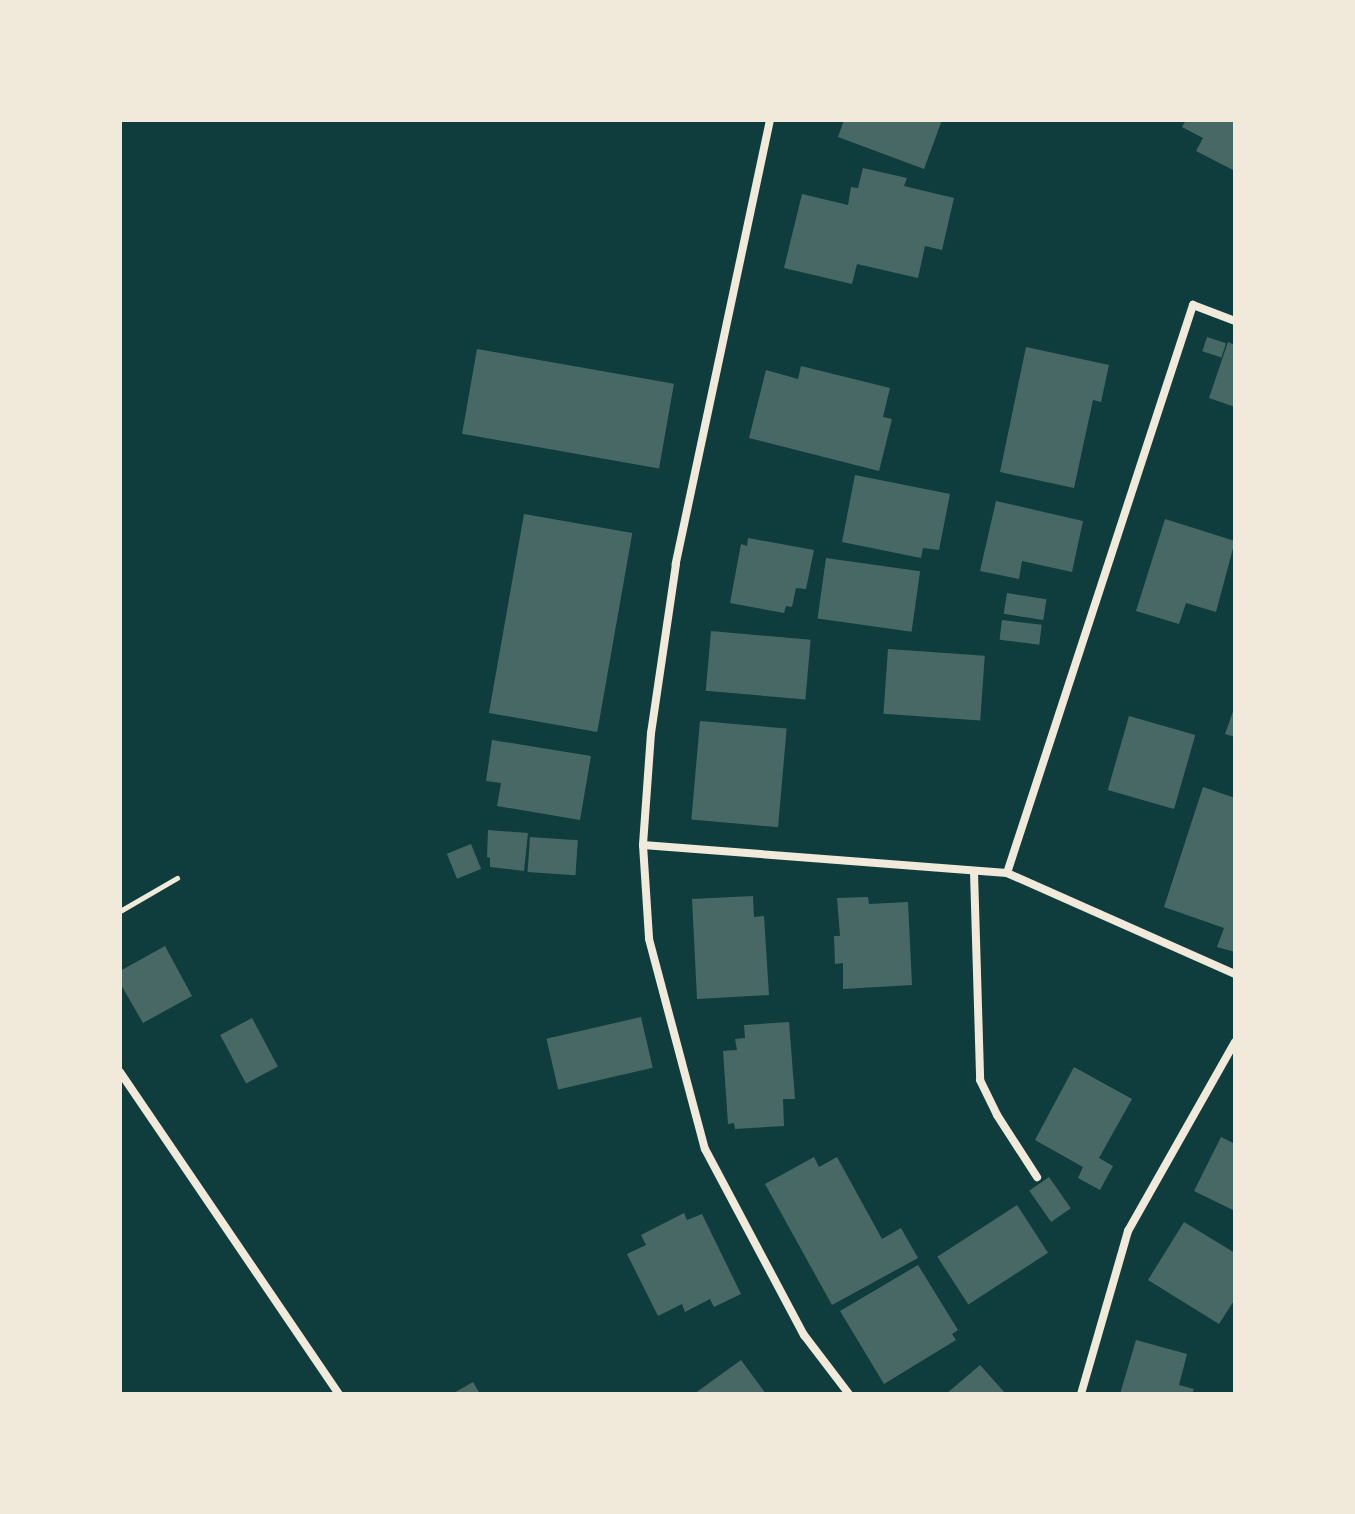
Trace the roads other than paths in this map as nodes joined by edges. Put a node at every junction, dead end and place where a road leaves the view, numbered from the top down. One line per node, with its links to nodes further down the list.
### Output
1 (770, 120): 3 (street)
2 (1235, 321): 5 (street)
3 (643, 845): 4 (street); 11 (street)
4 (974, 872): 5 (street); 9 (street)
5 (1007, 873): 6 (street)
6 (1235, 974)
7 (1235, 1042): 12 (street)
8 (120, 1072): 10 (street)
9 (1037, 1177)
10 (339, 1394)
11 (849, 1394)
12 (1081, 1394)

